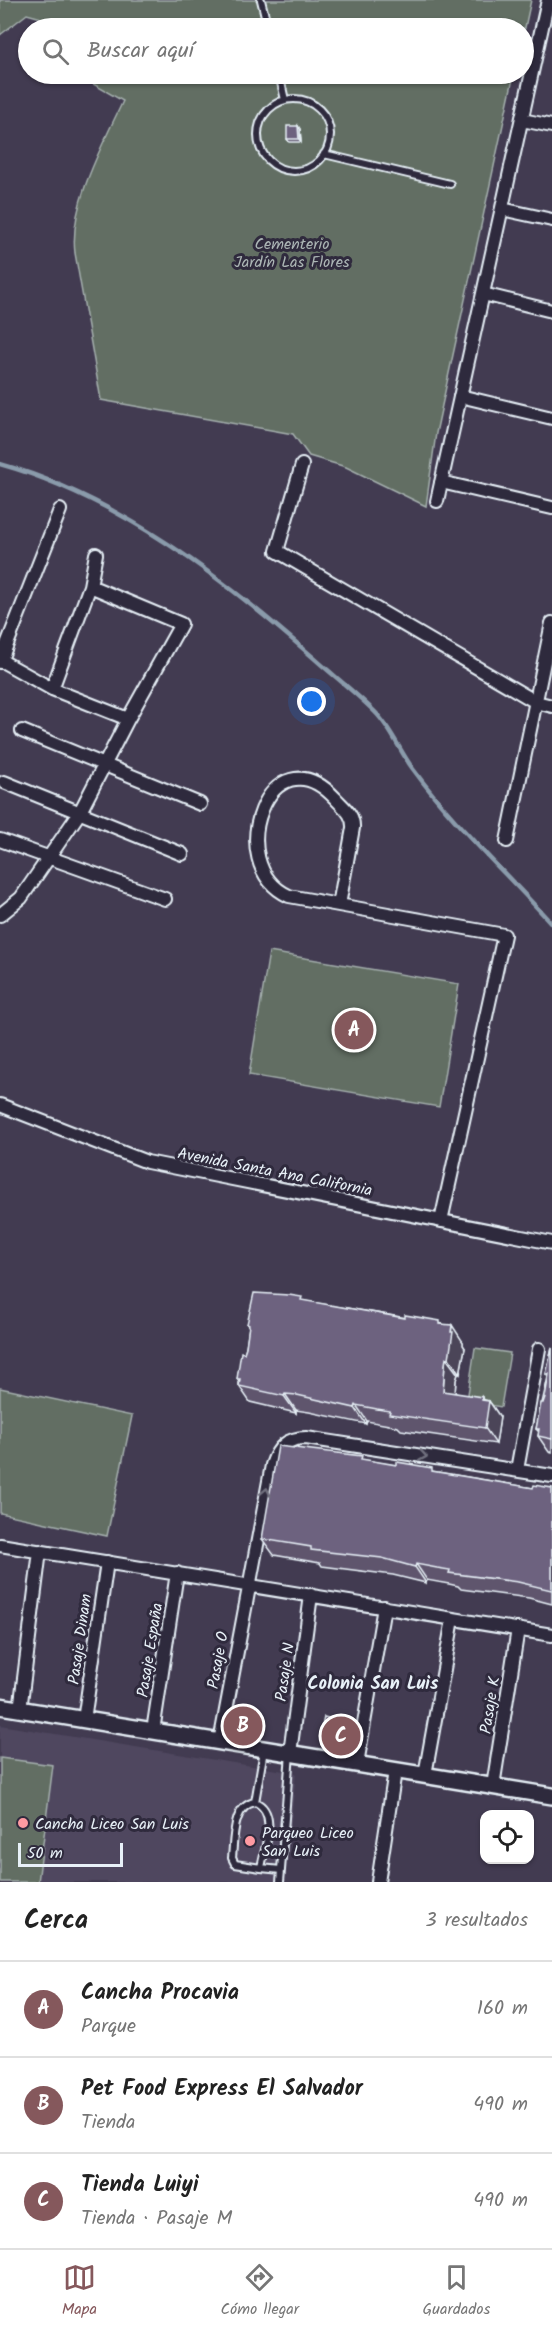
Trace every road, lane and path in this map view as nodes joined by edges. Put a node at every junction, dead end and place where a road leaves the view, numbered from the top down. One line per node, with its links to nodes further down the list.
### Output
1 (261, 0): 3 (lane)
2 (549, 4): 4 (street)
3 (266, 18)
4 (534, 68)
5 (281, 84): 7 (lane)
6 (530, 84): 8 (street)
7 (285, 100): 10 (lane); 10 (lane)
8 (522, 120): 9 (street); 12 (street)
9 (552, 126)
10 (324, 154): 11 (lane)
11 (450, 184)
12 (502, 209): 13 (street); 14 (street)
13 (552, 220)
14 (483, 294): 15 (street); 16 (street)
15 (552, 311)
16 (460, 396): 17 (street); 19 (street)
17 (552, 418)
18 (302, 465): 28 (street)
19 (441, 482): 20 (street); 21 (street)
20 (437, 501)
21 (552, 508)
22 (60, 510): 26 (street)
23 (96, 554): 24 (street)
24 (90, 585): 27 (street); 30 (street)
25 (552, 622): 28 (street)
26 (0, 661): 27 (street)
27 (52, 688): 30 (street)
28 (536, 702): 29 (street); 37 (street)
29 (552, 706)
30 (128, 718): 32 (street)
31 (21, 731): 32 (street)
32 (104, 766): 34 (street); 35 (street)
33 (4, 782): 35 (street)
34 (200, 804)
35 (80, 812): 38 (street); 39 (street)
36 (0, 840): 39 (street)
37 (507, 841)
38 (182, 854)
39 (49, 857): 40 (street); 42 (street)
40 (165, 899)
41 (339, 905): 41 (street); 44 (street)
42 (0, 915)
43 (0, 1105): 44 (street, Avenida Santa Ana California)
44 (441, 1221): 45 (street, Avenida Santa Ana California)
45 (552, 1243)
46 (539, 1348): 47 (street)
47 (517, 1470): 48 (street, Pasaje O); 53 (street, Pasaje O, one-way to 47)
48 (552, 1476)
49 (0, 1545): 50 (street)
50 (40, 1551): 51 (street); 60 (street)
51 (107, 1562): 52 (street); 61 (street, Pasaje Dinam)
52 (177, 1573): 53 (street); 62 (street, Pasaje España)
53 (247, 1585): 54 (street); 63 (street, Pasaje O)
54 (311, 1595): 55 (street); 65 (street, Pasaje N)
55 (384, 1607): 56 (street); 66 (street)
56 (453, 1618): 57 (street); 68 (street)
57 (518, 1629): 58 (street); 69 (street, Pasaje K)
58 (552, 1635)
59 (0, 1706): 60 (street)
60 (20, 1710): 61 (street)
61 (84, 1720): 62 (street)
62 (153, 1731): 63 (street)
63 (220, 1742): 64 (street)
64 (264, 1749): 65 (street); 71 (lane)
65 (290, 1753): 66 (street); 73 (lane)
66 (357, 1764): 67 (street)
67 (395, 1771): 68 (street); 75 (street)
68 (425, 1775): 69 (street)
69 (493, 1786): 70 (street)
70 (552, 1796)
71 (255, 1802): 72 (lane); 72 (lane)
72 (261, 1868): 73 (lane)
73 (281, 1870): 74 (lane)
74 (280, 1882)
75 (378, 1882)

